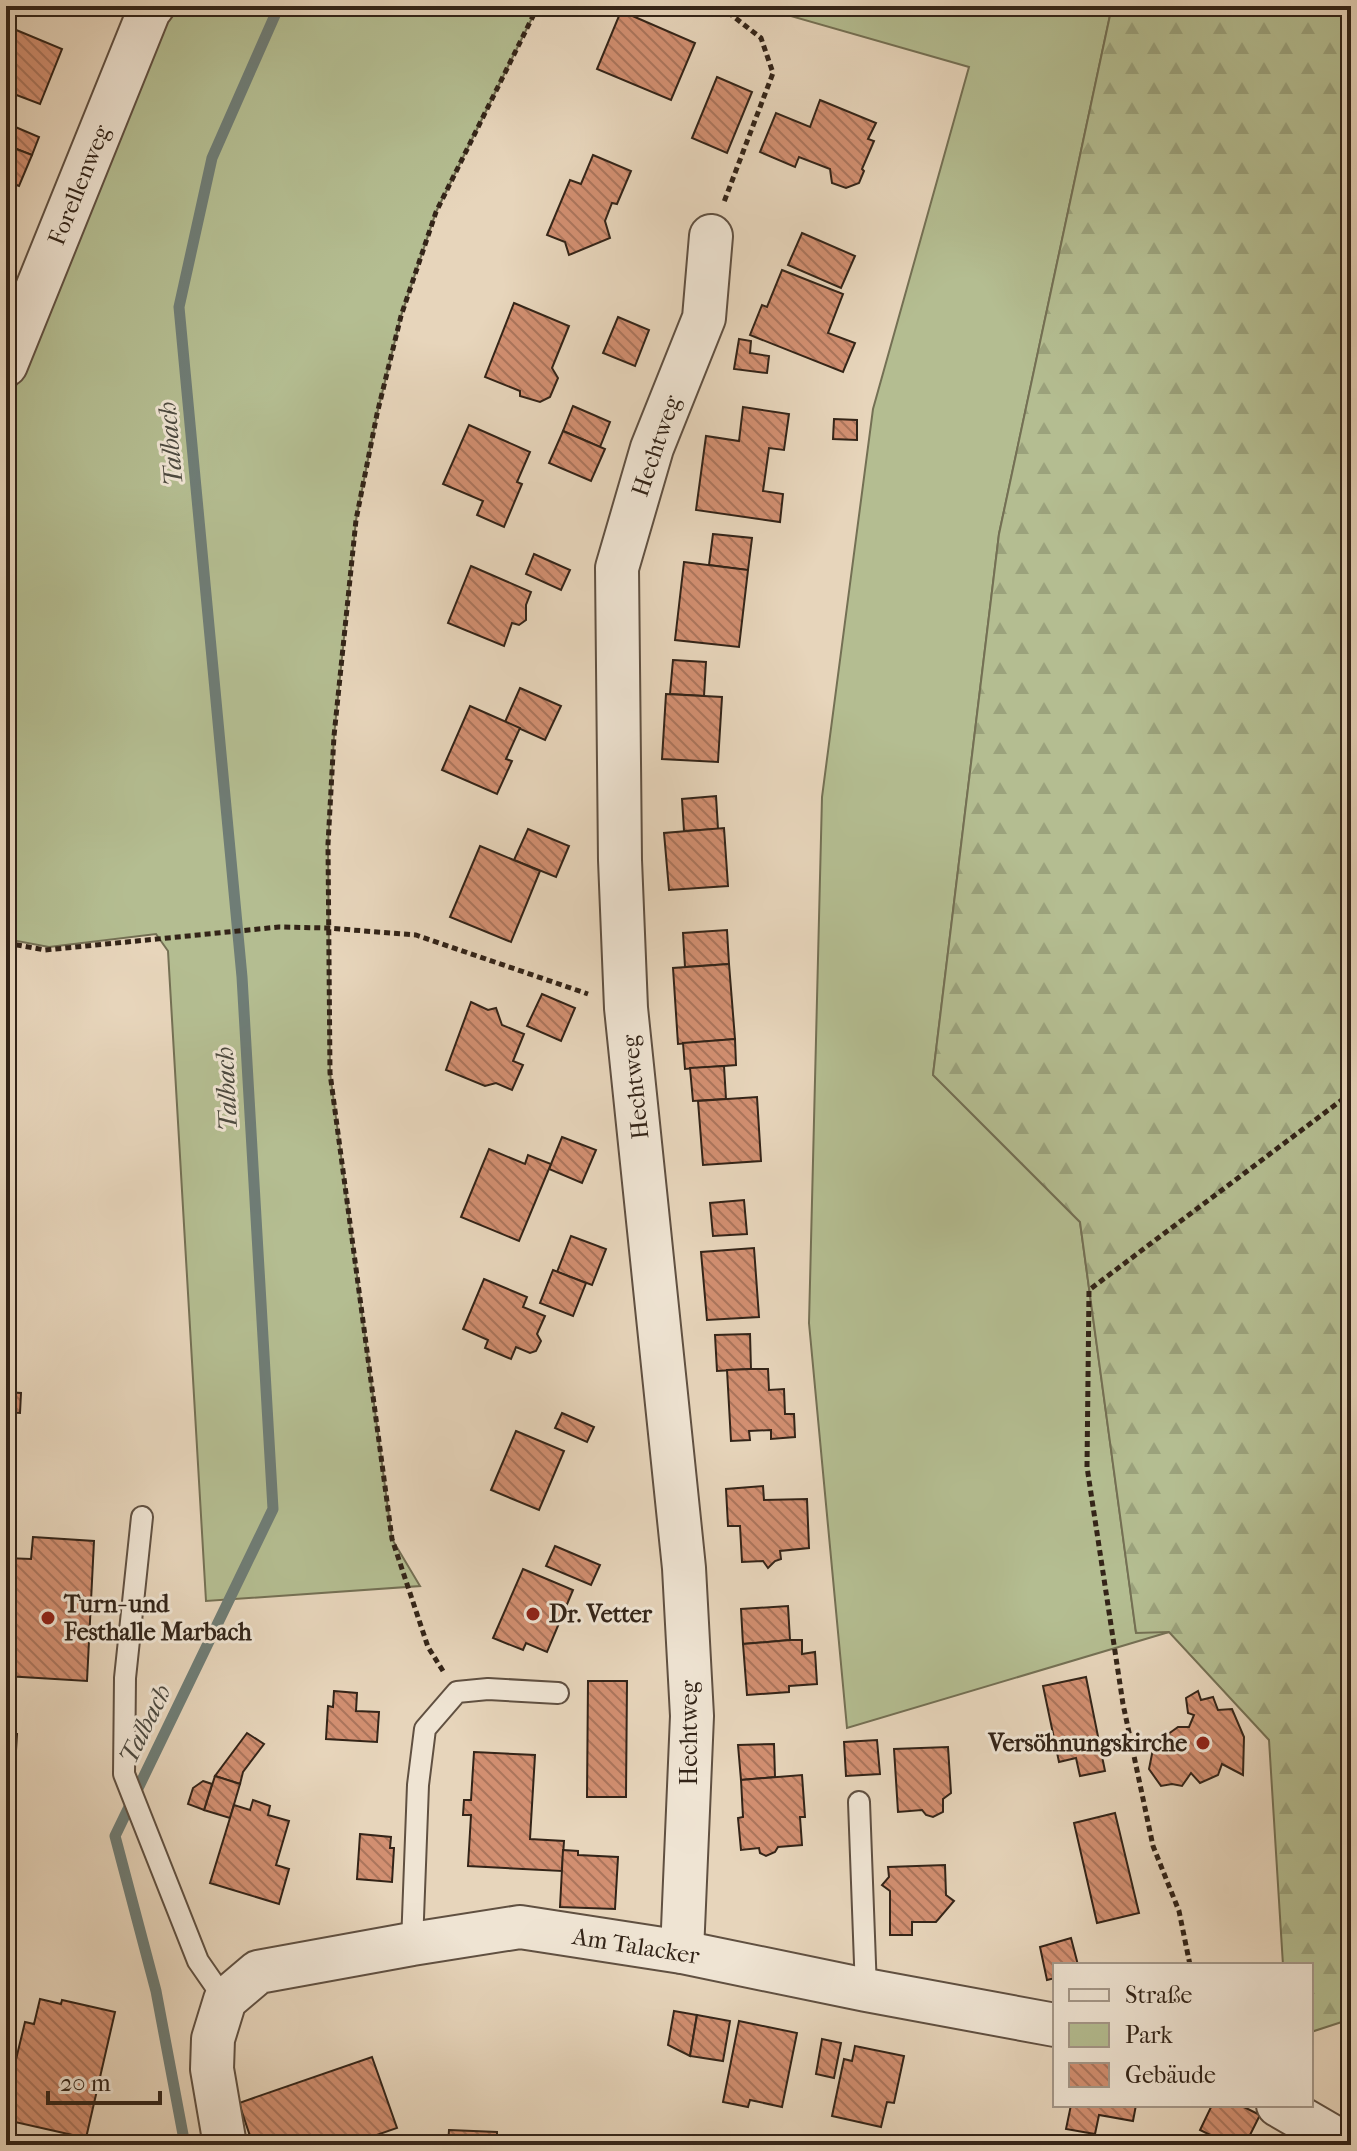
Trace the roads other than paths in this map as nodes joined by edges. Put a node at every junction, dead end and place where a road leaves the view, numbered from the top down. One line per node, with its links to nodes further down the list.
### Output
1 (153, 6): 3 (street, Forellenweg)
2 (711, 236): 8 (street, Hechtweg)
3 (6, 365)
4 (142, 1517): 10 (lane)
5 (558, 1693): 7 (lane)
6 (859, 1802): 9 (lane)
7 (412, 1944): 8 (street, Am Talacker); 10 (street, Am Talacker)
8 (682, 1952): 9 (street, Am Talacker)
9 (866, 1990): 11 (street, Am Talacker)
10 (225, 2000): 13 (street)
11 (1053, 2025)
12 (1281, 2107): 14 (street)
13 (225, 2145)
14 (1347, 2145)

